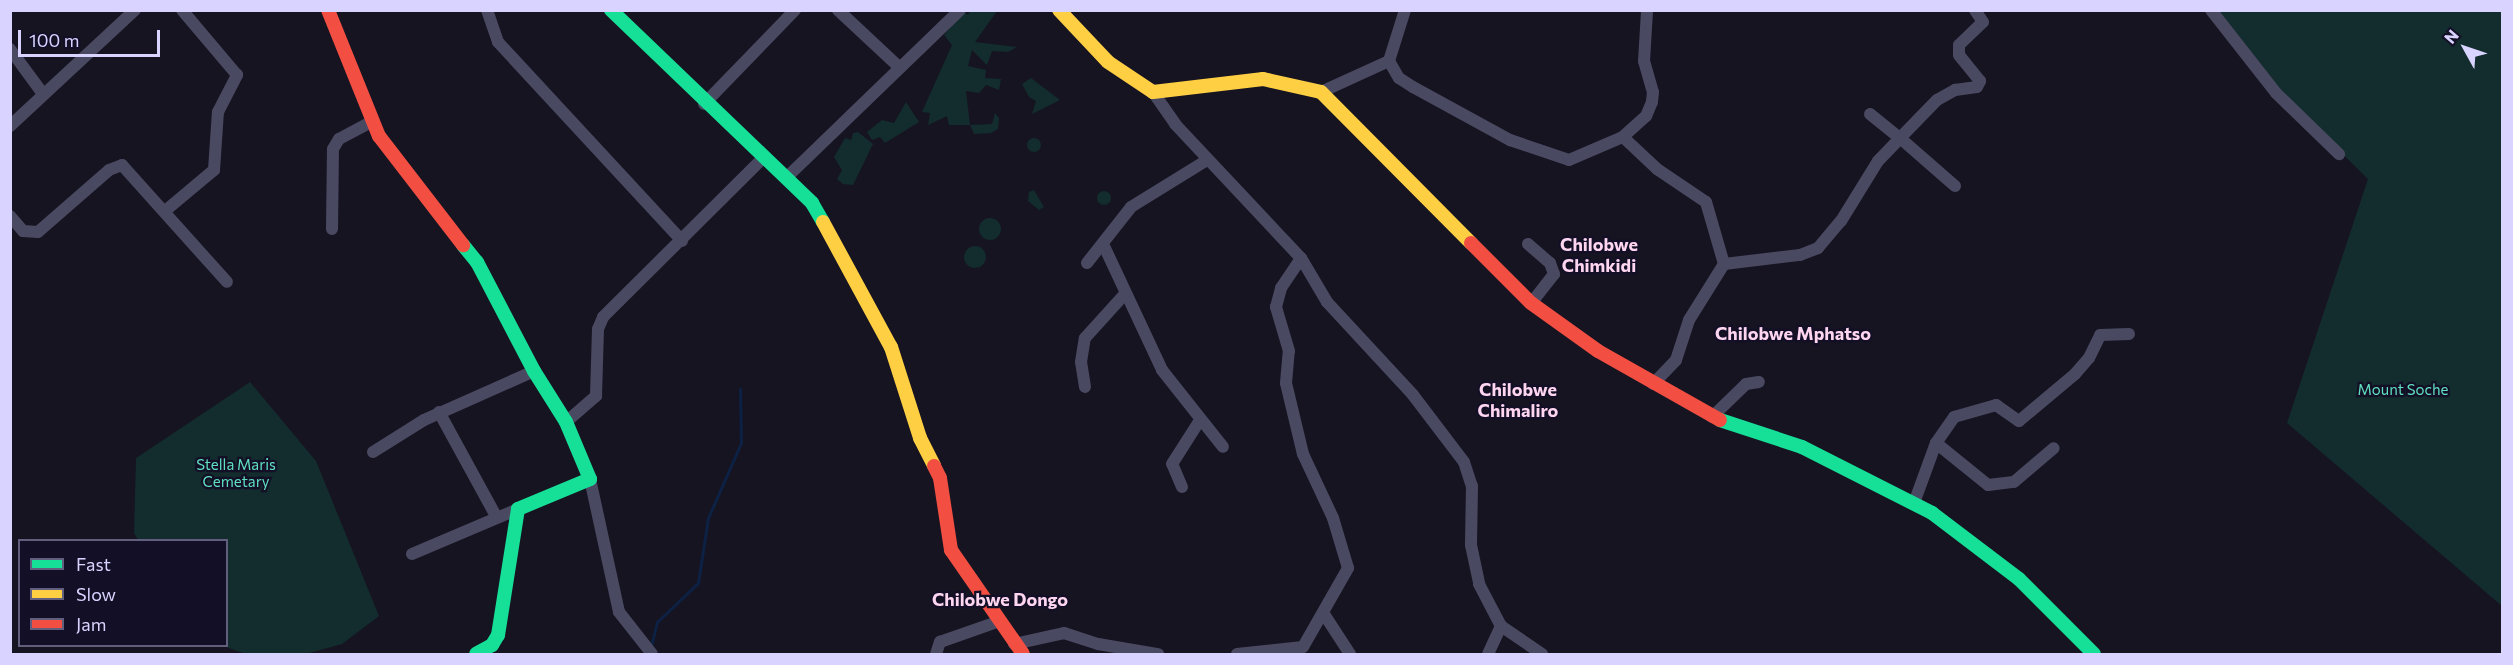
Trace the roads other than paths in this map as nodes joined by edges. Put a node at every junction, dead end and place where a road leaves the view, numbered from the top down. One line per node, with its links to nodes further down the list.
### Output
1 (135, 10): 19 (street)
2 (182, 10): 31 (street)
3 (328, 10): 22 (street)
4 (487, 10): 34 (street)
5 (610, 10): 20 (street)
6 (795, 10): 20 (street)
7 (838, 10): 16 (street)
8 (960, 10): 16 (street)
9 (1059, 10): 17 (street)
10 (1405, 10): 15 (street)
11 (1975, 10): 25 (street)
12 (2211, 10): 26 (street)
13 (1647, 11): 24 (street)
14 (10, 49): 19 (street)
15 (1389, 61): 18 (street); 24 (street)
16 (899, 67): 29 (street)
17 (1154, 92): 18 (street); 28 (street)
18 (1321, 92): 42 (street)
19 (43, 94): 23 (street)
20 (704, 104): 27 (street)
21 (1870, 114): 25 (street)
22 (371, 122): 33 (street); 44 (street)
23 (10, 126)
24 (1623, 137): 39 (street)
25 (1900, 138): 30 (street); 39 (street)
26 (2339, 154)
27 (763, 158): 29 (street); 34 (street)
28 (1207, 160): 36 (street); 37 (street)
29 (786, 178): 63 (street)
30 (1955, 186)
31 (165, 211): 32 (street); 40 (street)
32 (10, 216)
33 (332, 229)
34 (682, 241): 51 (street)
35 (1528, 244): 42 (street)
36 (1104, 246): 38 (street); 41 (street)
37 (1301, 258): 62 (street); 64 (street)
38 (1087, 263)
39 (1724, 264): 46 (street)
40 (227, 282)
41 (1124, 295): 47 (street); 50 (street)
42 (1531, 303): 46 (street)
43 (2129, 334): 52 (street)
44 (534, 371): 48 (street); 51 (street)
45 (1759, 382): 49 (street)
46 (1653, 384): 49 (street)
47 (1085, 387)
48 (439, 412): 55 (street); 60 (street)
49 (1712, 417): 58 (street)
50 (1200, 420): 53 (street); 57 (street)
51 (566, 422): 56 (street)
52 (1936, 443): 54 (street); 58 (street)
53 (1224, 447)
54 (2054, 448)
55 (373, 452)
56 (590, 479): 59 (street); 66 (street)
57 (1182, 487)
58 (1914, 503): 74 (street)
59 (518, 509): 60 (street); 67 (street)
60 (496, 516): 61 (street)
61 (412, 554)
62 (1324, 614): 70 (street); 71 (street)
63 (997, 622): 65 (street); 68 (street)
64 (1501, 626): 72 (street); 73 (street)
65 (1018, 649): 69 (street)
66 (648, 651)
67 (476, 654)
68 (936, 654)
69 (1158, 654)
70 (1237, 654)
71 (1350, 654)
72 (1488, 654)
73 (1542, 654)
74 (2094, 654)

